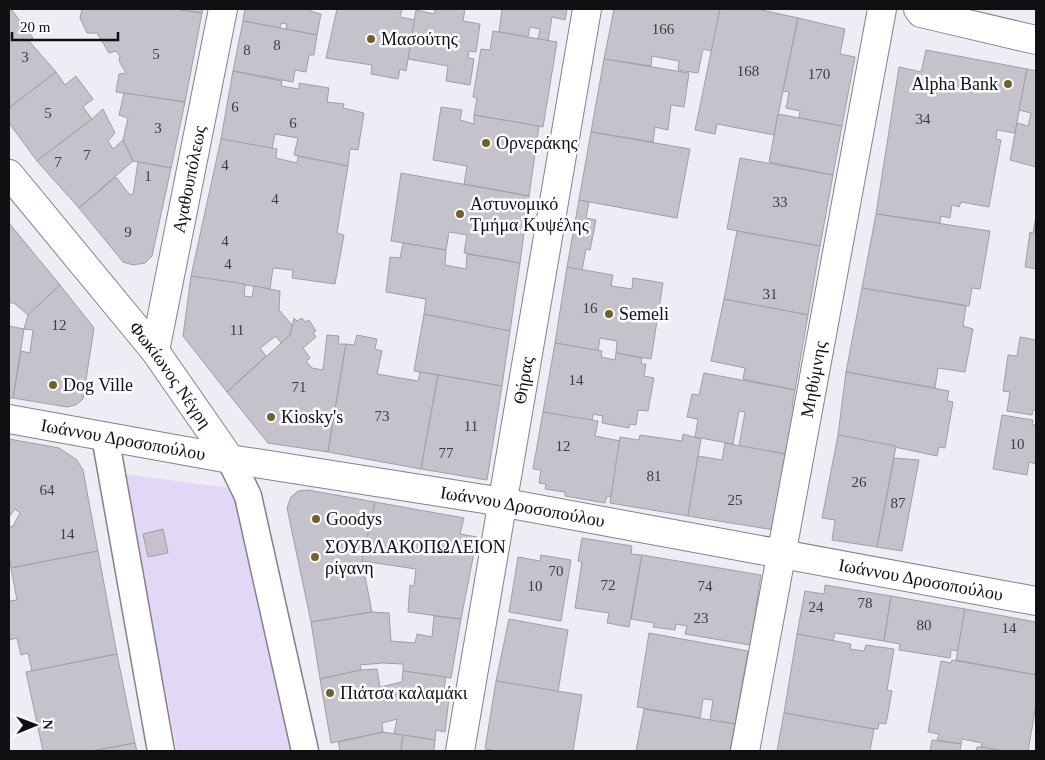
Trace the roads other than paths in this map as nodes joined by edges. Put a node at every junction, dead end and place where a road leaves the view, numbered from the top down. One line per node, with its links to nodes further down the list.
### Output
1 (224, 9): 7 (street, Αγαθουπόλεως)
2 (587, 9): 11 (street, Θήρας)
3 (882, 9): 12 (street, Μηθύμνης)
4 (918, 9): 5 (street)
5 (1036, 40)
6 (9, 174): 7 (street, Φωκίωνος Νέγρη)
7 (155, 351): 10 (street, Φωκίωνος Νέγρη)
8 (9, 419): 9 (street, Ιωάννου Δροσοπούλου)
9 (106, 436): 10 (street, Ιωάννου Δροσοπούλου); 14 (street)
10 (230, 458): 11 (street, Ιωάννου Δροσοπούλου); 15 (street, Φωκίωνος Νέγρη)
11 (502, 502): 12 (street, Ιωάννου Δροσοπούλου); 16 (street, Θήρας)
12 (781, 553): 13 (street, Ιωάννου Δροσοπούλου); 17 (street, Μηθύμνης)
13 (1036, 601)
14 (161, 751)
15 (305, 751)
16 (460, 751)
17 (745, 751)

